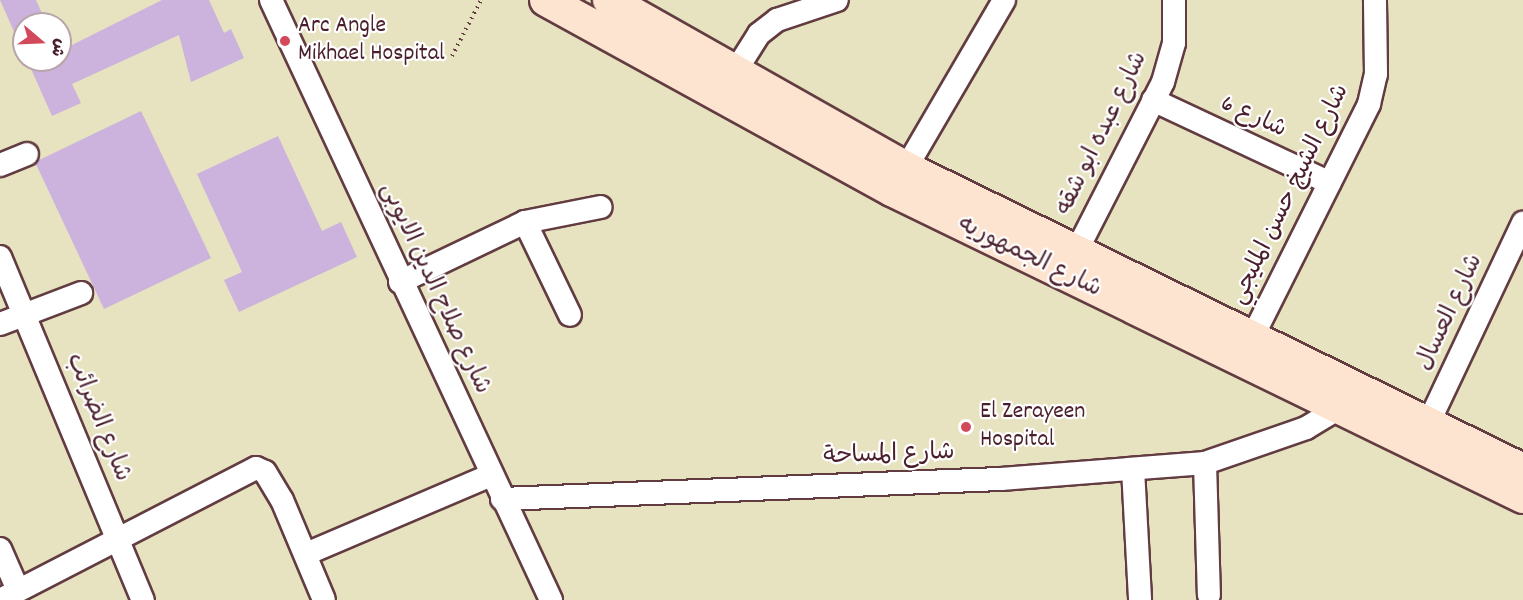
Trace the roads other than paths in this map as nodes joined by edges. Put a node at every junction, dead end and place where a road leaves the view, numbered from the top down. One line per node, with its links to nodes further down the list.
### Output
1 (271, 0): 19 (street, شارع صلاح الدين الايوبى)
2 (546, 0): 25 (street, شارع الجمهوريه)
3 (609, 0): 8 (street, شارع الجمهوريه)
4 (837, 0): 8 (street)
5 (1004, 0): 12 (street)
6 (1174, 0): 9 (street, شارع عبده ابو شقه)
7 (1375, 0): 13 (street, شارع الشيخ حسن المليجي)
8 (735, 72): 12 (street, شارع الجمهوريه)
9 (1153, 100): 13 (street, شارع 6); 17 (street, شارع عبده ابو شقه)
10 (27, 154): 11 (street)
11 (0, 165)
12 (906, 168): 17 (street, شارع الجمهوريه)
13 (1330, 183): 24 (street, شارع الشيخ حسن المليجي)
14 (601, 207): 15 (street)
15 (525, 222): 19 (street); 22 (street)
16 (1523, 223): 27 (street, شارع العسال)
17 (1075, 254): 24 (street, شارع الجمهوريه)
18 (0, 257): 21 (street, شارع الضرائب)
19 (400, 282): 31 (street, شارع صلاح الدين الايوبى)
20 (81, 293): 21 (street)
21 (24, 315): 23 (street); 34 (street, شارع الضرائب)
22 (570, 315)
23 (0, 324)
24 (1251, 340): 25 (street, شارع الجمهوريه)
25 (1286, 370): 26 (street, شارع الجمهوريه)
26 (1344, 399): 27 (street, شارع الجمهوريه); 28 (street, شارع المساحة); 32 (street, شارع الجمهوريه)
27 (1427, 426): 30 (street, شارع الجمهوريه)
28 (1205, 462): 29 (street, شارع المساحة); 38 (street)
29 (1133, 469): 33 (street, شارع المساحة); 42 (street)
30 (1523, 470)
31 (491, 475): 33 (street, شارع صلاح الدين الايوبى); 36 (street)
32 (1523, 497)
33 (502, 499): 41 (street, شارع صلاح الدين الايوبى)
34 (116, 536): 36 (street); 37 (street); 39 (street, شارع الضرائب)
35 (0, 549): 37 (street)
36 (306, 554): 40 (street)
37 (9, 595)
38 (1209, 595)
39 (143, 600)
40 (324, 600)
41 (551, 600)
42 (1140, 600)

